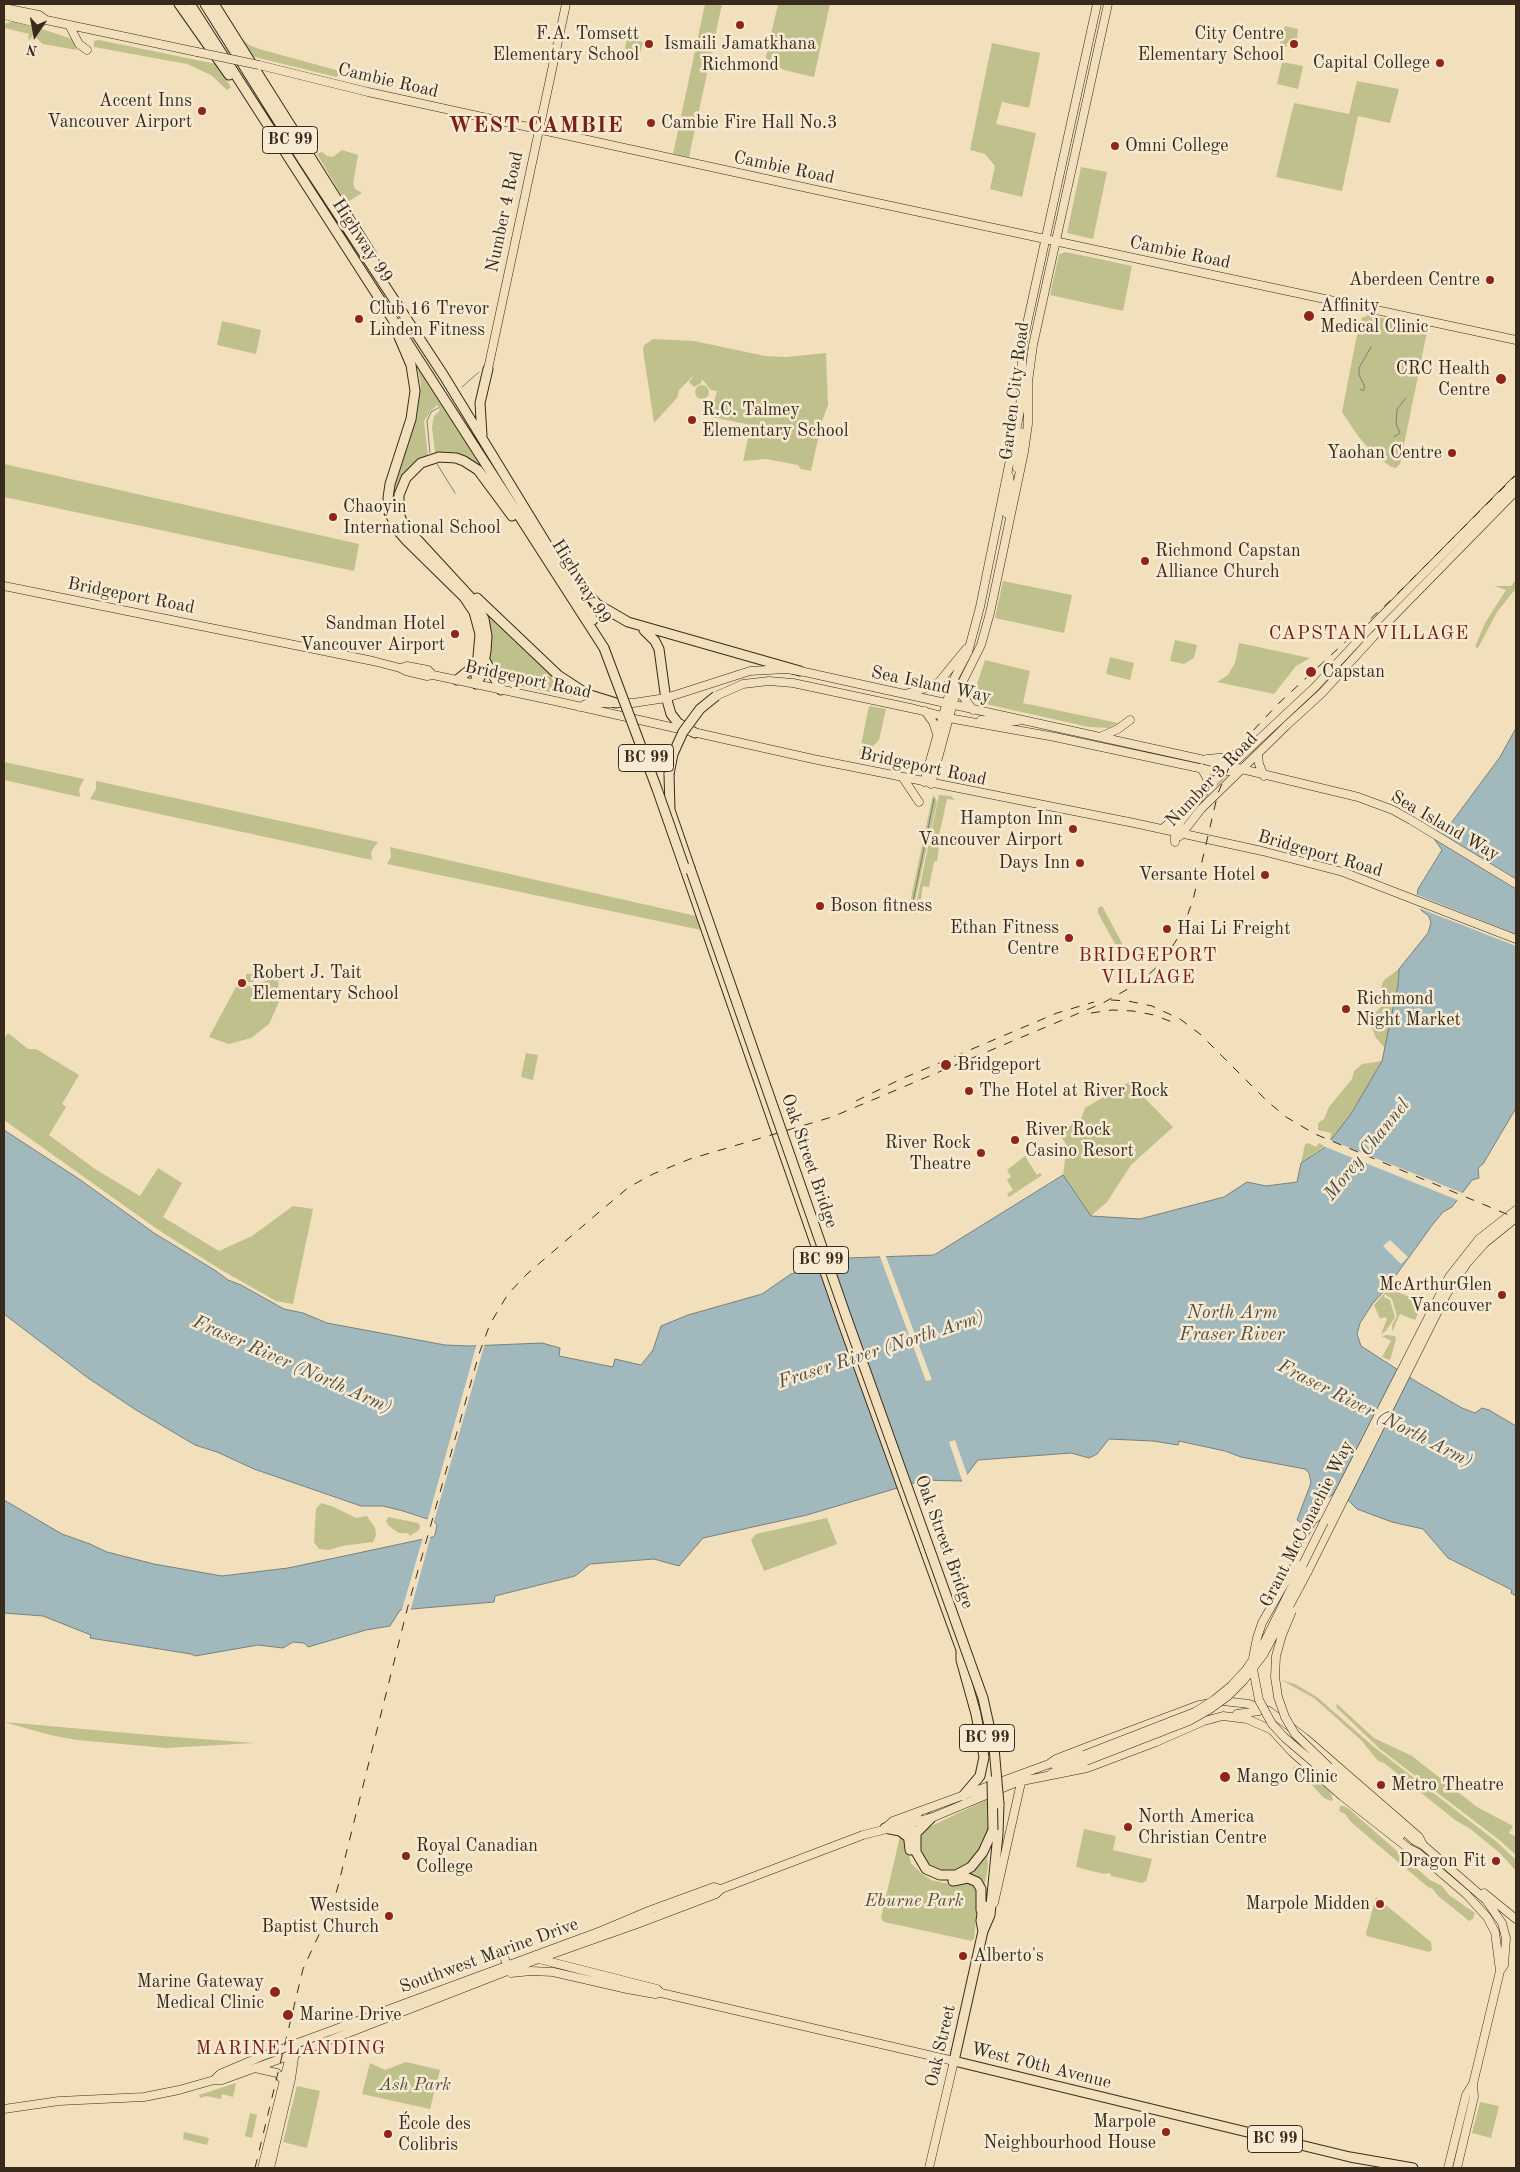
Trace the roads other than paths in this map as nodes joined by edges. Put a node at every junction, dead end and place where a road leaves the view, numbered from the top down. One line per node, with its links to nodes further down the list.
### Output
1 (9, 4): 11 (main road)
2 (179, 4): 15 (highway)
3 (190, 4): 15 (highway, Highway 99 / BC 99)
4 (205, 4): 18 (highway, Highway 99 / BC 99)
5 (214, 4): 18 (highway)
6 (566, 4): 14 (main road, Number 4 Road)
7 (1096, 4): 16 (main road, Garden City Road)
8 (1108, 4): 17 (main road, Garden City Road)
9 (4, 8): 11 (main road, Cambie Road)
10 (4, 15): 11 (main road, Cambie Road)
11 (42, 18): 12 (main road, Cambie Road)
12 (69, 25): 13 (main road); 14 (main road, Cambie Road, bridge)
13 (87, 50)
14 (538, 129): 16 (main road, Cambie Road); 21 (main road, Number 4 Road)
15 (297, 169): 19 (highway, Highway 99 / BC 99)
16 (1045, 239): 17 (main road, Cambie Road); 22 (main road, Garden City Road)
17 (1056, 241): 20 (main road, Cambie Road); 25 (main road, Garden City Road)
18 (378, 274): 23 (highway, Highway 99 / BC 99)
19 (387, 310): 31 (highway, Highway 99 / BC 99); 37 (highway)
20 (1516, 340)
21 (488, 369): 23 (highway)
22 (1020, 411): 24 (main road, Garden City Road); 25 (main road)
23 (482, 438): 30 (highway, Highway 99 / BC 99)
24 (1008, 472): 28 (main road); 35 (main road, Garden City Road)
25 (1020, 474): 28 (main road, Garden City Road)
26 (1515, 482): 29 (main road, Number 3 Road)
27 (1516, 491): 29 (main road, Number 3 Road)
28 (1009, 523): 41 (main road, Garden City Road)
29 (1464, 538): 58 (main road, Number 3 Road); 59 (main road, Number 3 Road)
30 (554, 553): 34 (highway); 36 (highway, Highway 99 / BC 99)
31 (557, 574): 32 (highway); 36 (highway, Highway 99 / BC 99)
32 (456, 580): 37 (highway); 46 (highway)
33 (4, 586): 39 (main road, Bridgeport Road)
34 (636, 625): 38 (highway); 45 (highway)
35 (971, 641): 43 (main road); 47 (main road, Garden City Road)
36 (606, 647): 70 (highway, Oak Street Bridge / BC 99); 79 (highway, Oak Street Bridge / BC 99, bridge)
37 (481, 662): 39 (highway); 40 (highway); 42 (highway)
38 (800, 671): 43 (main road, Sea Island Way); 45 (main road, Sea Island Way)
39 (457, 680): 40 (main road, Bridgeport Road)
40 (476, 684): 42 (main road, Bridgeport Road)
41 (960, 686): 47 (main road, Garden City Road); 49 (main road)
42 (501, 690): 48 (main road, Bridgeport Road)
43 (902, 695): 47 (main road, Sea Island Way)
44 (716, 696): 50 (main road, Sea Island Way); 70 (highway, bridge)
45 (666, 698): 46 (main road, Sea Island Way); 55 (highway)
46 (616, 703): 48 (main road, Sea Island Way)
47 (949, 705): 49 (main road, Sea Island Way); 51 (main road, Garden City Road)
48 (580, 706): 55 (main road, Bridgeport Road)
49 (973, 710): 53 (main road, Sea Island Way)
50 (925, 711): 51 (main road, Sea Island Way); 56 (main road)
51 (947, 716): 52 (main road, Sea Island Way); 53 (main road); 56 (main road, Garden City Road)
52 (960, 720): 56 (main road); 61 (main road, Sea Island Way)
53 (1024, 720): 57 (main road, Sea Island Way)
54 (1130, 720): 57 (main road)
55 (695, 733): 65 (main road, Bridgeport Road)
56 (941, 733): 66 (main road, Garden City Road)
57 (1099, 737): 60 (main road, Sea Island Way)
58 (1254, 745): 60 (main road); 62 (main road, Number 3 Road)
59 (1258, 754): 63 (main road, Number 3 Road); 64 (main road)
60 (1200, 759): 62 (main road, Sea Island Way)
61 (1201, 768): 62 (main road, Sea Island Way); 67 (main road)
62 (1226, 770): 63 (main road, Sea Island Way); 67 (main road, Number 3 Road)
63 (1241, 770): 64 (main road, Sea Island Way); 72 (main road, Number 3 Road)
64 (1264, 776): 73 (main road, Sea Island Way)
65 (903, 778): 66 (main road, Bridgeport Road); 69 (main road)
66 (927, 783): 71 (main road, Bridgeport Road)
67 (1208, 787): 68 (main road, Number 3 Road)
68 (1197, 800): 71 (main road); 72 (main road, Number 3 Road)
69 (919, 802)
70 (670, 810): 92 (highway, Oak Street Bridge / BC 99, bridge)
71 (1162, 829): 72 (main road, Bridgeport Road)
72 (1178, 833): 74 (main road, Bridgeport Road)
73 (1516, 884)
74 (1516, 939)
75 (1516, 1210): 76 (main road, Grant McConachie Way)
76 (1510, 1219): 77 (main road, Grant McConachie Way); 78 (main road, Grant McConachie Way)
77 (1324, 1522): 82 (main road, Grant McConachie Way, bridge); 84 (main road, bridge)
78 (1308, 1571): 82 (main road, Grant McConachie Way, bridge); 84 (main road, bridge)
79 (960, 1650): 87 (highway); 92 (highway, Oak Street Bridge / BC 99, bridge)
80 (1259, 1711): 81 (main road)
81 (1230, 1716): 85 (main road, Southwest Marine Drive); 95 (main road, Southwest Marine Drive)
82 (1085, 1758): 83 (main road, Grant McConachie Way); 85 (main road, Grant McConachie Way)
83 (1049, 1764): 86 (main road, Southwest Marine Drive); 94 (main road, Southwest Marine Drive)
84 (1327, 1770): 94 (main road); 95 (main road)
85 (1051, 1774): 86 (main road, Southwest Marine Drive)
86 (1022, 1777): 87 (main road, Southwest Marine Drive); 89 (main road, Southwest Marine Drive); 99 (main road, Oak Street)
87 (963, 1796): 88 (main road, Southwest Marine Drive)
88 (916, 1814): 90 (highway); 91 (main road, Southwest Marine Drive)
89 (931, 1818): 90 (main road, Southwest Marine Drive); 92 (highway)
90 (912, 1823): 91 (main road, Southwest Marine Drive); 93 (highway)
91 (885, 1828): 93 (highway); 96 (main road, Southwest Marine Drive)
92 (994, 1833): 98 (highway, Oak Street / BC 99); 99 (highway, Oak Street / BC 99)
93 (908, 1837): 98 (highway)
94 (1423, 1845): 97 (main road, Southwest Marine Drive)
95 (1418, 1853): 108 (main road, Southwest Marine Drive)
96 (720, 1889): 102 (main road, Southwest Marine Drive); 104 (main road, Southwest Marine Drive)
97 (1475, 1890): 100 (main road); 108 (main road, Southwest Marine Drive)
98 (981, 1910): 101 (highway, Oak Street / BC 99)
99 (990, 1915): 101 (highway, Oak Street / BC 99)
100 (1516, 1919)
101 (983, 1931): 113 (highway, Oak Street / BC 99)
102 (568, 1949): 105 (main road, Southwest Marine Drive); 107 (main road)
103 (502, 1951): 106 (main road)
104 (529, 1957): 105 (main road, West 70th Avenue); 106 (main road, Southwest Marine Drive)
105 (538, 1959): 107 (main road, West 70th Avenue); 109 (main road, Southwest Marine Drive)
106 (507, 1965): 111 (main road, Southwest Marine Drive)
107 (568, 1966): 110 (main road, West 70th Avenue)
108 (1500, 1971): 117 (main road)
109 (502, 1974): 110 (main road, West 70th Avenue); 112 (main road, Southwest Marine Drive)
110 (662, 1993): 113 (main road, West 70th Avenue)
111 (295, 2044): 112 (main road); 115 (main road, Southwest Marine Drive)
112 (292, 2055): 114 (main road, Southwest Marine Drive); 116 (main road); 120 (main road)
113 (954, 2061): 121 (main road, Oak Street); 122 (highway, West 70th Avenue / BC 99)
114 (254, 2068): 115 (main road, Southwest Marine Drive); 116 (main road)
115 (214, 2080): 118 (main road, Southwest Marine Drive)
116 (283, 2080): 119 (main road)
117 (1473, 2084): 123 (main road); 124 (main road)
118 (4, 2109)
119 (262, 2168)
120 (270, 2168)
121 (929, 2168)
122 (1413, 2168)
123 (1448, 2168)
124 (1457, 2168)

